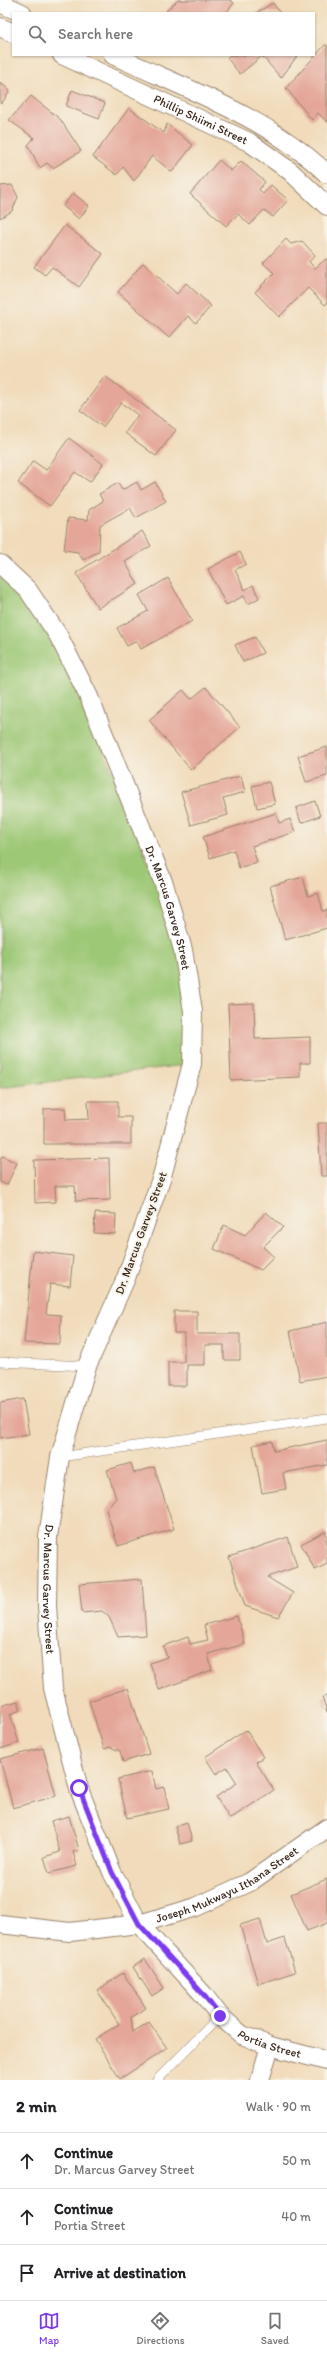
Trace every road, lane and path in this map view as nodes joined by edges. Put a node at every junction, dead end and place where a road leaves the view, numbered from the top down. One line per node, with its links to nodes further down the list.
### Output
1 (0, 3): 2 (street)
2 (20, 12)
3 (0, 27): 4 (street)
4 (12, 33)
5 (64, 56): 8 (street, Phillip Shiimi Street)
6 (115, 56): 7 (street, Phillip Shiimi Street)
7 (327, 174)
8 (327, 206)
9 (0, 564): 11 (street, Dr. Marcus Garvey Street)
10 (0, 1362): 11 (lane)
11 (87, 1366): 13 (street, Dr. Marcus Garvey Street)
12 (327, 1418): 13 (lane)
13 (60, 1457): 16 (street, Dr. Marcus Garvey Street)
14 (327, 1828): 16 (street, Joseph Mukwayu Ithana Street)
15 (0, 1924): 16 (street, Joseph Mukwayu Ithana Street)
16 (139, 1924): 17 (street, Portia Street)
17 (220, 2016): 18 (street, Portia Street); 20 (lane)
18 (270, 2046): 19 (street, Portia Street); 21 (street)
19 (327, 2061)
20 (157, 2080)
21 (260, 2080)

